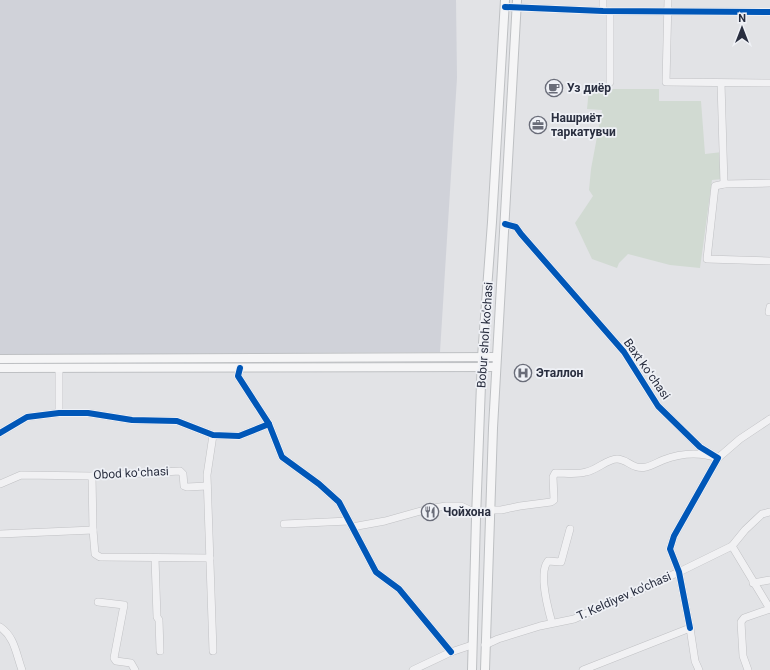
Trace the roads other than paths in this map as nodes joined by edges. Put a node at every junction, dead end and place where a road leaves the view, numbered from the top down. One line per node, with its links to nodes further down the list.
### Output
1 (603, 0): 5 (street)
2 (668, 0): 6 (street)
3 (505, 4): 4 (street); 15 (main road, Bobur shoh ko'chasi)
4 (517, 4): 5 (street); 13 (main road, Bobur shoh ko'chasi)
5 (606, 11): 6 (street); 8 (street)
6 (668, 12): 7 (street); 9 (street)
7 (770, 12)
8 (610, 82)
9 (721, 83): 10 (street); 12 (street)
10 (770, 83)
11 (770, 183): 12 (street)
12 (724, 184): 14 (street)
13 (505, 224): 16 (main road, Bobur shoh ko'chasi); 30 (street, Baxt koʻchasi)
14 (770, 260)
15 (482, 357): 16 (main road); 17 (main road); 19 (main road, Bobur shoh ko'chasi)
16 (496, 357): 20 (main road, Bobur shoh ko'chasi)
17 (249, 358): 18 (main road); 24 (street)
18 (0, 359)
19 (482, 367): 20 (main road); 24 (main road); 36 (main road, Bobur shoh ko'chasi)
20 (496, 367): 34 (main road, Bobur shoh ko'chasi)
21 (0, 368): 22 (main road)
22 (60, 368): 23 (main road); 25 (street)
23 (240, 368): 24 (main road); 27 (street)
24 (249, 368)
25 (59, 414): 28 (street); 29 (street)
26 (770, 419): 30 (street)
27 (269, 424): 29 (street); 38 (street)
28 (0, 433)
29 (213, 435): 33 (street)
30 (718, 458): 34 (street); 45 (street)
31 (92, 476): 32 (street, Obod koʻchasi); 33 (street, Obod koʻchasi); 40 (street)
32 (0, 484)
33 (207, 486): 44 (street)
34 (490, 510): 54 (main road, Bobur shoh ko'chasi)
35 (770, 512): 42 (street, T. Keldiyev ko'chasi)
36 (476, 513): 38 (street); 53 (main road, Bobur shoh ko'chasi)
37 (284, 524): 38 (street)
38 (350, 524): 57 (street)
39 (570, 529): 50 (street)
40 (93, 530): 41 (street); 43 (street)
41 (0, 534)
42 (732, 546): 45 (street, T. Keldiyev ko'chasi); 47 (street)
43 (155, 558): 44 (street); 55 (street)
44 (210, 558): 56 (street)
45 (679, 572): 50 (street, T. Keldiyev ko'chasi); 52 (street)
46 (770, 580): 47 (street)
47 (753, 583): 49 (street)
48 (98, 602): 59 (street)
49 (770, 609): 65 (street)
50 (552, 623): 54 (street, T. Keldiyev ko'chasi)
51 (0, 627): 58 (street)
52 (690, 628): 63 (street); 64 (street)
53 (472, 645): 57 (street); 61 (main road, Bobur shoh ko'chasi)
54 (485, 645): 62 (main road, Bobur shoh ko'chasi)
55 (160, 651)
56 (213, 651)
57 (451, 652): 60 (street)
58 (22, 670)
59 (136, 670)
60 (413, 670)
61 (472, 670)
62 (485, 670)
63 (583, 670)
64 (698, 670)
65 (748, 670)

